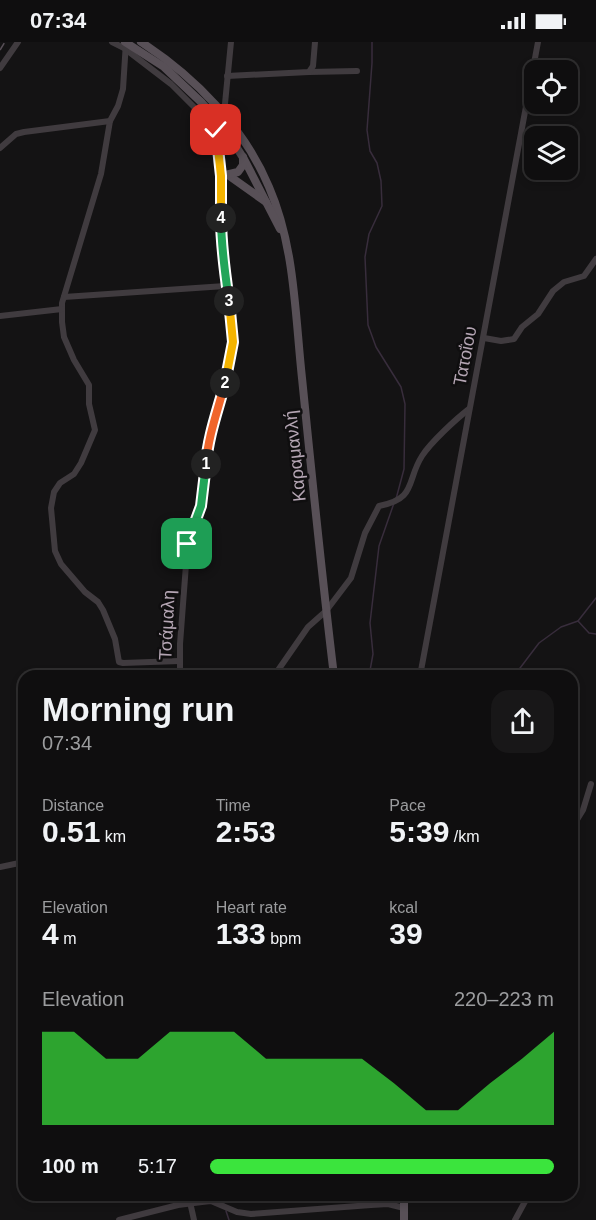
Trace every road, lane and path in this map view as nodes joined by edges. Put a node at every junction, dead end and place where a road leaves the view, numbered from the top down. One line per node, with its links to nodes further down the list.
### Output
1 (18, 42): 8 (street)
2 (112, 42): 7 (street, Τσάμαλη)
3 (141, 42): 12 (main road, Καραμανλή)
4 (231, 42): 11 (street)
5 (315, 42): 10 (street)
6 (538, 42): 25 (street, Τατοΐου)
7 (125, 44): 12 (main road, Καραμανλή, bridge); 14 (street); 17 (street, Τσάμαλη)
8 (0, 68)
9 (357, 71): 10 (street)
10 (309, 72): 11 (street)
11 (227, 76): 13 (street)
12 (204, 99): 13 (main road, Καραμανλή); 16 (main road, Καραμανλή)
13 (224, 114): 19 (main road, Καραμανλή)
14 (110, 121): 15 (street); 22 (street)
15 (0, 147)
16 (243, 156): 17 (main road); 18 (main road, Καραμανλή)
17 (225, 175): 18 (main road); 21 (street, Τσάμαλη)
18 (266, 202): 19 (main road, Καραμανλή)
19 (283, 233): 27 (main road, Καραμανλή)
20 (596, 259): 25 (street)
21 (225, 286): 22 (street); 28 (street, Τσάμαλη)
22 (64, 297): 23 (street)
23 (62, 309): 24 (street); 28 (street)
24 (0, 316)
25 (484, 338): 26 (street, Τατοΐου)
26 (470, 408): 27 (street); 32 (street, Τατοΐου)
27 (326, 611): 30 (street); 31 (main road, Καραμανλή)
28 (179, 661): 29 (street, Τσάμαλη)
29 (180, 670)
30 (278, 670)
31 (333, 670)
32 (421, 670)
33 (591, 784): 34 (street)
34 (578, 818)
35 (18, 862): 36 (street)
36 (0, 867)
37 (404, 1201): 40 (main road)
38 (525, 1201): 44 (street)
39 (190, 1202): 40 (street); 41 (street); 42 (street)
40 (404, 1208): 43 (main road)
41 (119, 1220)
42 (194, 1220)
43 (404, 1220)
44 (515, 1220)

